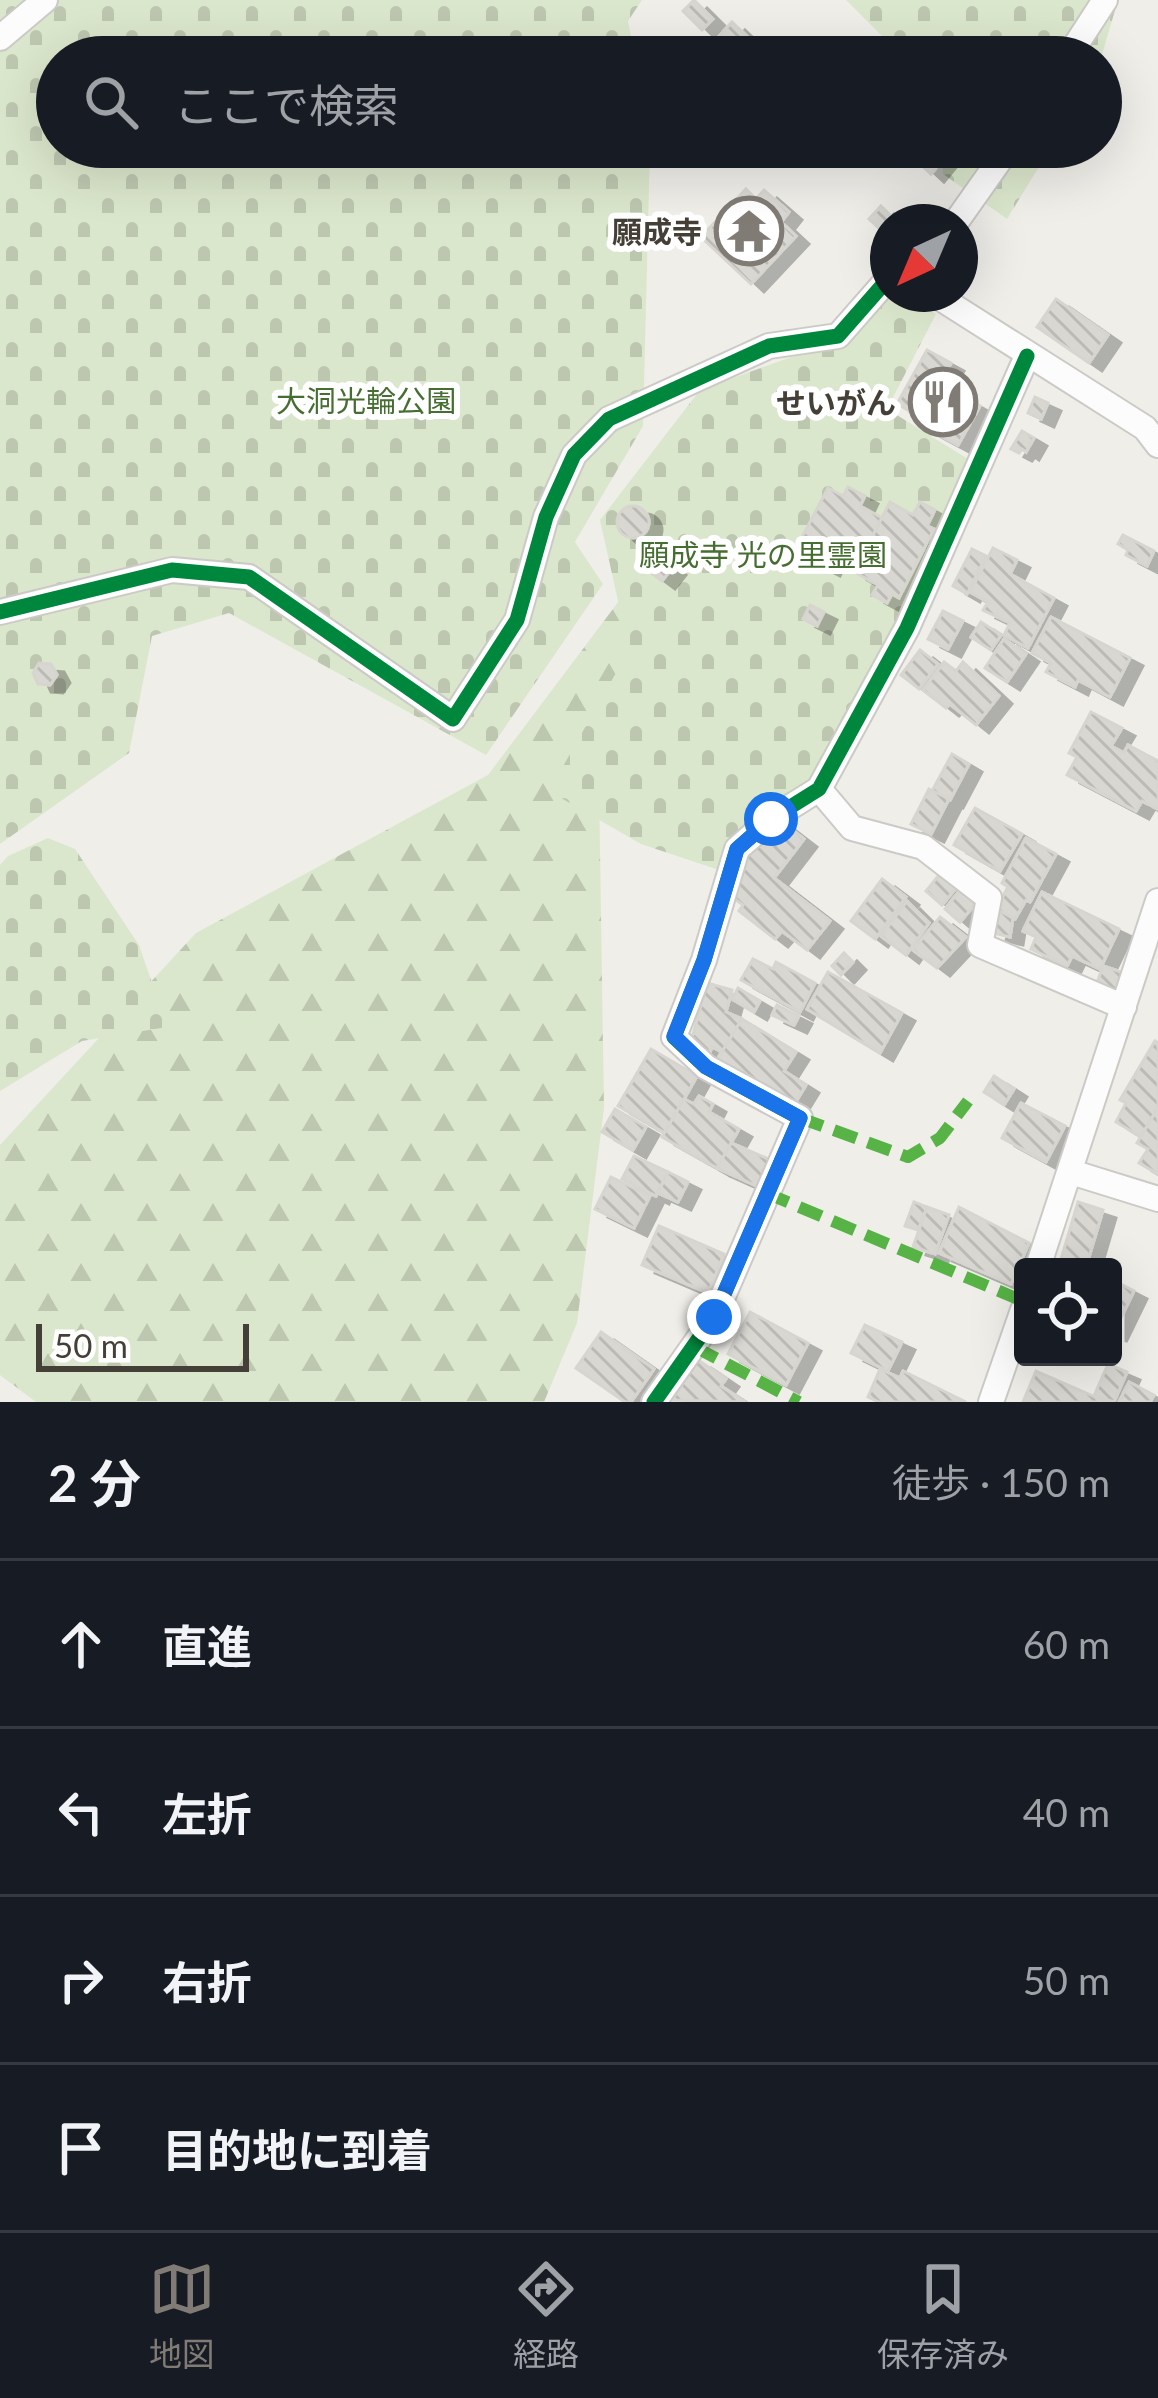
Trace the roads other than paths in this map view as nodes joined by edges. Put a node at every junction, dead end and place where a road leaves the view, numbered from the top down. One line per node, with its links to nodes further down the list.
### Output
1 (46, 0): 4 (street)
2 (1105, 0): 3 (street)
3 (1082, 36)
4 (0, 38)
5 (994, 168): 6 (street)
6 (969, 204)
7 (870, 300): 11 (street)
8 (961, 312): 9 (street)
9 (1027, 356): 10 (street); 12 (street)
10 (1158, 445)
11 (0, 612)
12 (819, 789): 14 (street); 19 (street)
13 (1158, 901): 14 (street)
14 (1124, 1007): 15 (street)
15 (1071, 1172): 16 (street); 17 (street)
16 (1158, 1199)
17 (1041, 1258)
18 (1014, 1336): 20 (street)
19 (654, 1402)
20 (991, 1402)

